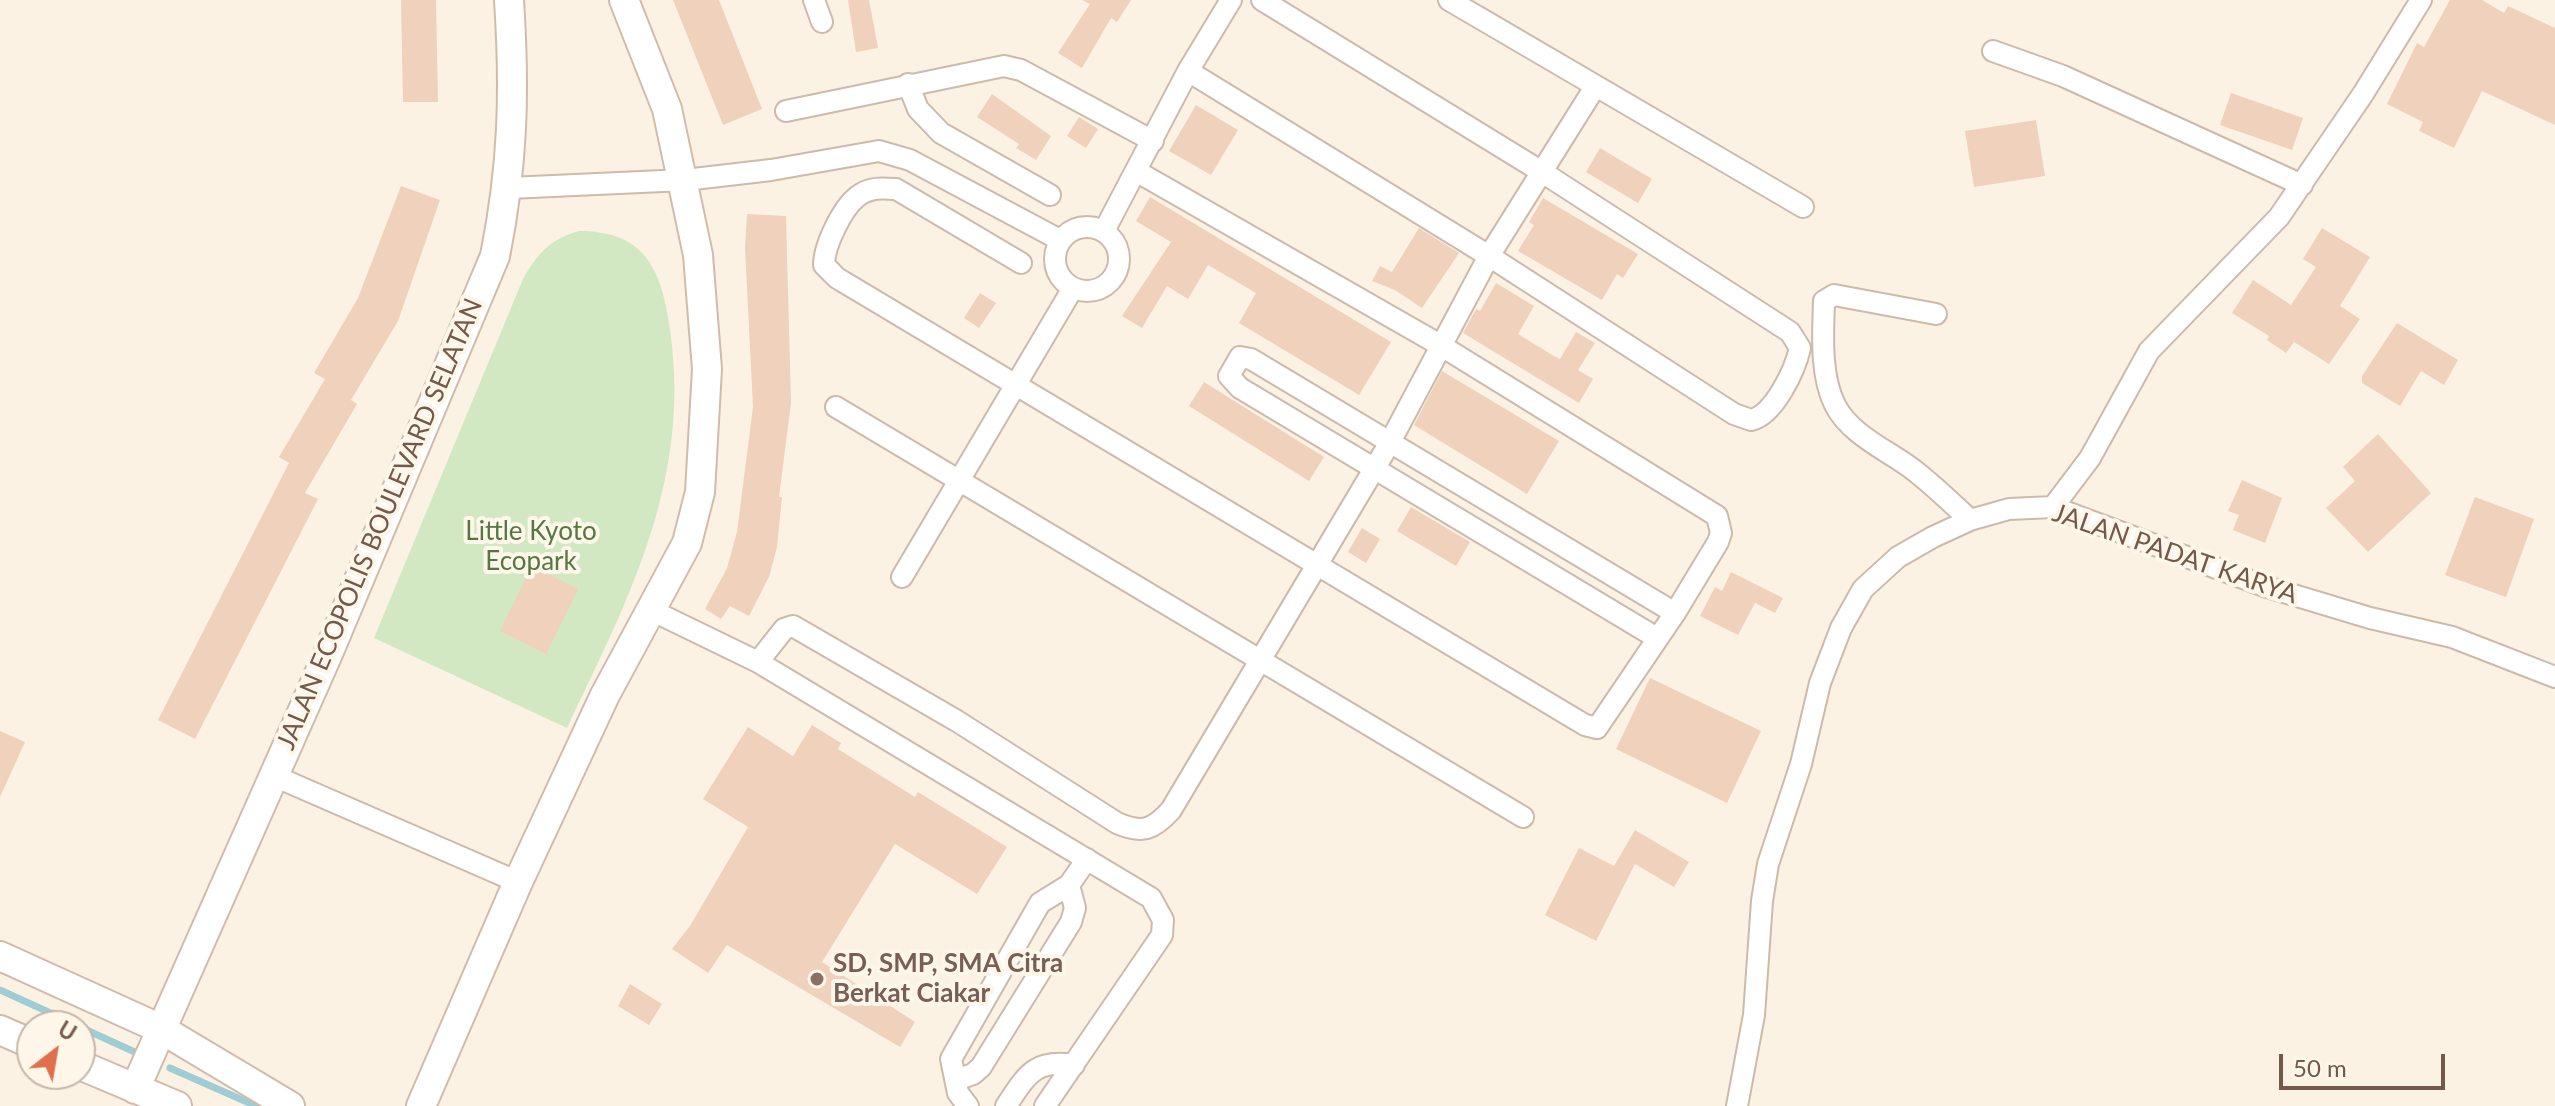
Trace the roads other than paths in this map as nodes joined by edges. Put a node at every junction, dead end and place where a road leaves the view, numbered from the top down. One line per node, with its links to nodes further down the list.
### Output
1 (509, 0): 19 (street, JALAN ECOPOLIS BOULEVARD SELATAN)
2 (624, 0): 17 (street)
3 (814, 0): 8 (street)
4 (1231, 0): 10 (street)
5 (1262, 0): 16 (street)
6 (1449, 0): 12 (street)
7 (2421, 0): 18 (street)
8 (822, 22)
9 (1993, 51): 18 (street)
10 (1188, 71): 14 (street); 24 (street)
11 (908, 84): 13 (street); 14 (street); 20 (street)
12 (1595, 87): 16 (street); 21 (street)
13 (786, 111)
14 (1153, 141): 15 (street)
15 (1136, 171): 22 (street); 28 (street)
16 (1542, 172): 24 (street); 24 (street)
17 (685, 180): 19 (street); 23 (street); 38 (street)
18 (2302, 185): 34 (street)
19 (509, 188): 44 (street, JALAN ECOPOLIS BOULEVARD SELATAN)
20 (1050, 195)
21 (1803, 207)
22 (1104, 231): 23 (street); 26 (street)
23 (1060, 240): 26 (street)
24 (1489, 256): 28 (street)
25 (1021, 263): 29 (street)
26 (1073, 288): 29 (street)
27 (1936, 314): 35 (street)
28 (1440, 345): 31 (street); 39 (street)
29 (1015, 385): 33 (street); 36 (street)
30 (836, 407): 33 (street)
31 (1389, 444): 32 (street); 32 (street); 39 (street)
32 (1374, 468): 36 (street); 40 (street)
33 (959, 480): 37 (street); 41 (street)
34 (2053, 507): 35 (street, JALAN PADAT KARYA); 43 (street, JALAN PADAT KARYA)
35 (1970, 520): 61 (street, JALAN PADAT KARYA)
36 (1315, 566): 40 (street); 41 (street)
37 (902, 577)
38 (651, 610): 42 (street); 47 (street)
39 (1675, 613): 40 (street)
40 (1657, 638)
41 (1260, 660): 42 (street); 45 (street)
42 (758, 662): 46 (street)
43 (2555, 677)
44 (272, 775): 47 (street); 50 (street, JALAN ECOPOLIS BOULEVARD SELATAN)
45 (1523, 817)
46 (1087, 859): 48 (street); 51 (street)
47 (511, 879): 57 (street)
48 (1069, 885): 54 (street); 54 (street)
49 (0, 956): 50 (street)
50 (158, 1034): 53 (street, JALAN ECOPOLIS BOULEVARD SELATAN); 56 (street)
51 (1074, 1065): 59 (street); 60 (street)
52 (96, 1069): 53 (street)
53 (139, 1078): 55 (street)
54 (956, 1080): 58 (street)
55 (177, 1106)
56 (290, 1106)
57 (421, 1106)
58 (968, 1106)
59 (1006, 1106)
60 (1045, 1106)
61 (1737, 1106)

